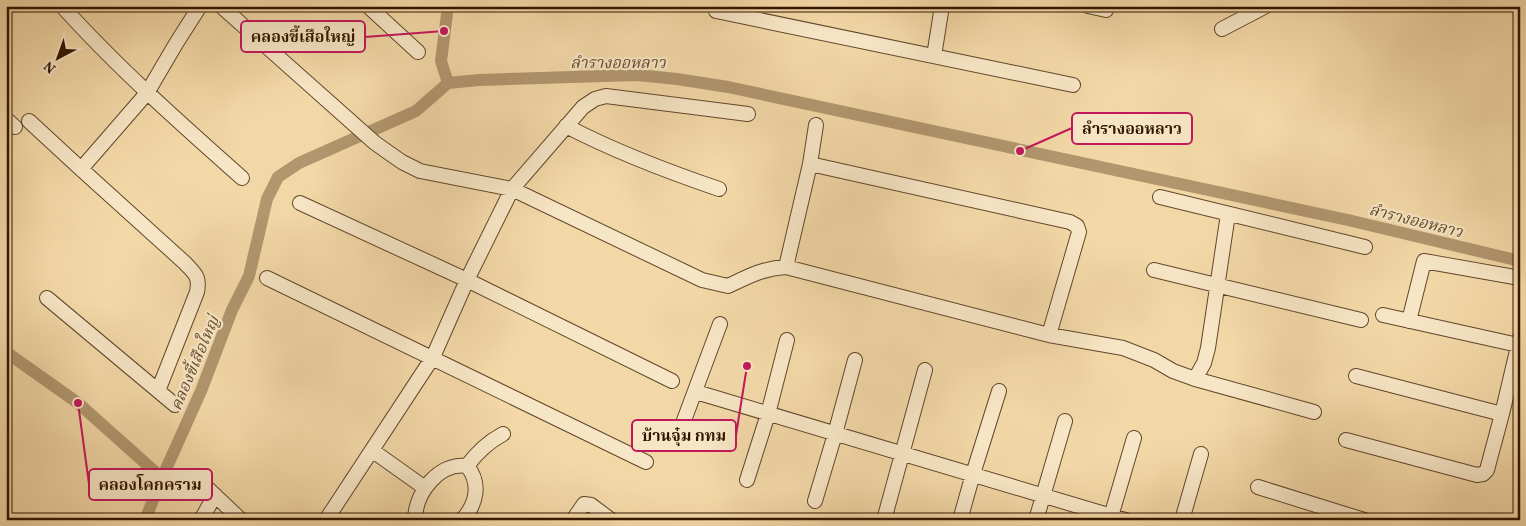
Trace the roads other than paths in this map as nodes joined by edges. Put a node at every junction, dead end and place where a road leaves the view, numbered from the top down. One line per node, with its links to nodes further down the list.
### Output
1 (62, 6): 14 (street)
2 (200, 6): 14 (street)
3 (221, 6): 22 (street)
4 (368, 6): 11 (street)
5 (942, 6): 12 (street)
6 (1088, 6): 8 (street)
7 (1266, 6): 10 (street)
8 (1106, 10)
9 (716, 11): 12 (street)
10 (1222, 29)
11 (418, 52)
12 (934, 56): 13 (street)
13 (1074, 85)
14 (147, 94): 20 (street); 21 (street)
15 (748, 114): 18 (street)
16 (29, 121): 20 (street)
17 (816, 125): 19 (street)
18 (566, 126): 22 (street); 23 (street)
19 (810, 164): 28 (street); 39 (street)
20 (81, 170): 48 (street)
21 (242, 178)
22 (512, 189): 28 (street); 32 (street)
23 (719, 189)
24 (1160, 197): 26 (street)
25 (300, 203): 32 (street)
26 (1228, 214): 27 (street); 33 (street)
27 (1365, 246)
28 (786, 267): 39 (street)
29 (1154, 270): 33 (street)
30 (267, 278): 42 (street)
31 (1520, 278): 37 (street)
32 (468, 280): 42 (street); 47 (street)
33 (1217, 285): 36 (street); 46 (street)
34 (47, 298): 48 (street)
35 (1382, 315): 37 (street)
36 (1360, 320)
37 (1409, 321): 41 (street)
38 (720, 324): 50 (street)
39 (1049, 335): 46 (street)
40 (787, 340): 53 (street)
41 (1519, 342): 54 (street)
42 (433, 357): 61 (street); 64 (street)
43 (855, 360): 58 (street)
44 (925, 370): 62 (street)
45 (1356, 376): 54 (street)
46 (1195, 379): 52 (street)
47 (672, 381)
48 (158, 391): 51 (street)
49 (999, 391): 66 (street)
50 (696, 392): 53 (street); 56 (street)
51 (175, 405)
52 (1314, 412)
53 (768, 414): 58 (street); 67 (street)
54 (1502, 414): 60 (street)
55 (1065, 421): 72 (street)
56 (683, 423)
57 (503, 434): 65 (street)
58 (835, 434): 62 (street); 73 (street)
59 (1134, 438): 74 (street)
60 (1346, 440)
61 (372, 451): 70 (street); 77 (street)
62 (902, 453): 66 (street); 82 (street)
63 (1201, 454): 86 (street)
64 (646, 462)
65 (467, 466): 70 (street); 79 (street)
66 (973, 474): 72 (street); 83 (street)
67 (747, 480)
68 (201, 482): 71 (street)
69 (1258, 487): 87 (street)
70 (425, 488): 78 (street)
71 (215, 495): 75 (street); 76 (street)
72 (1042, 496): 74 (street); 84 (street)
73 (815, 501)
74 (1111, 518): 85 (street)
75 (201, 520)
76 (242, 520)
77 (326, 520)
78 (415, 520)
79 (462, 520)
80 (573, 520): 81 (street)
81 (611, 520)
82 (884, 520)
83 (960, 520)
84 (1036, 520)
85 (1125, 520)
86 (1182, 520)
87 (1364, 520)

